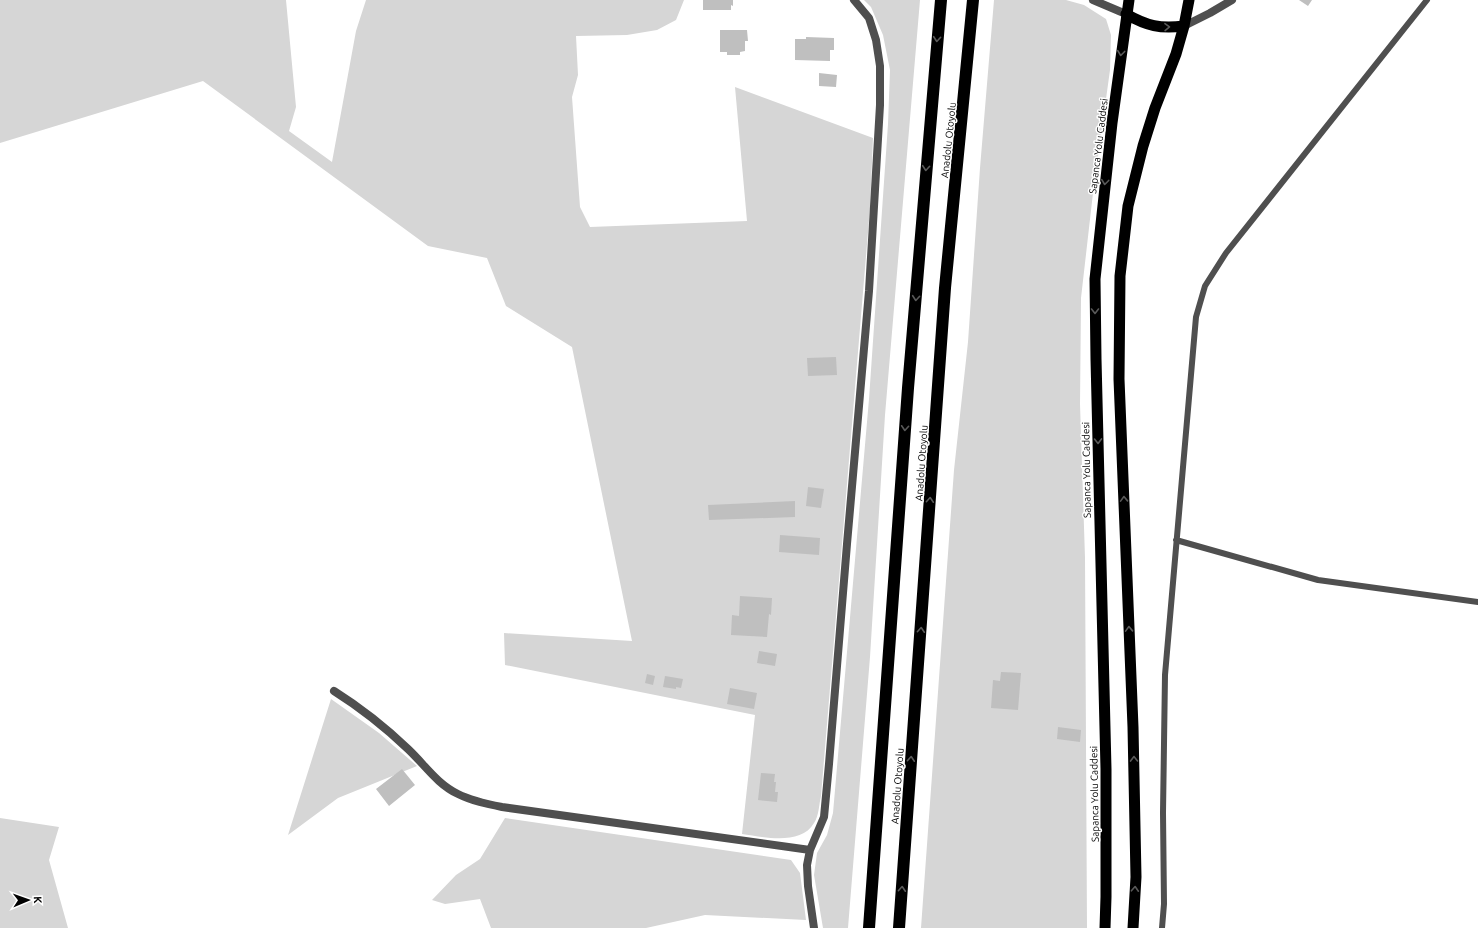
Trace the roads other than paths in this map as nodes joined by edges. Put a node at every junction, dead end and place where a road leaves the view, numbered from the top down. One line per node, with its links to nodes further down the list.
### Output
1 (854, 0): 14 (street)
2 (941, 0): 16 (highway, Anadolu Otoyolu, one-way to 16)
3 (973, 0): 17 (highway, Anadolu Otoyolu, one-way to 3)
4 (1093, 0): 9 (street)
5 (1128, 0): 9 (highway, Sapanca Yolu Caddesi)
6 (1189, 0): 10 (highway)
7 (1232, 0): 10 (street)
8 (1427, 0): 11 (lane)
9 (1126, 14): 10 (highway, one-way to 10); 18 (highway, Sapanca Yolu Caddesi, one-way to 18)
10 (1184, 26): 19 (highway, one-way to 10)
11 (1176, 540): 12 (lane); 20 (lane)
12 (1478, 602)
13 (334, 690): 14 (street)
14 (810, 850): 15 (street)
15 (814, 928)
16 (869, 928)
17 (899, 928)
18 (1105, 928)
19 (1133, 928)
20 (1162, 928)

